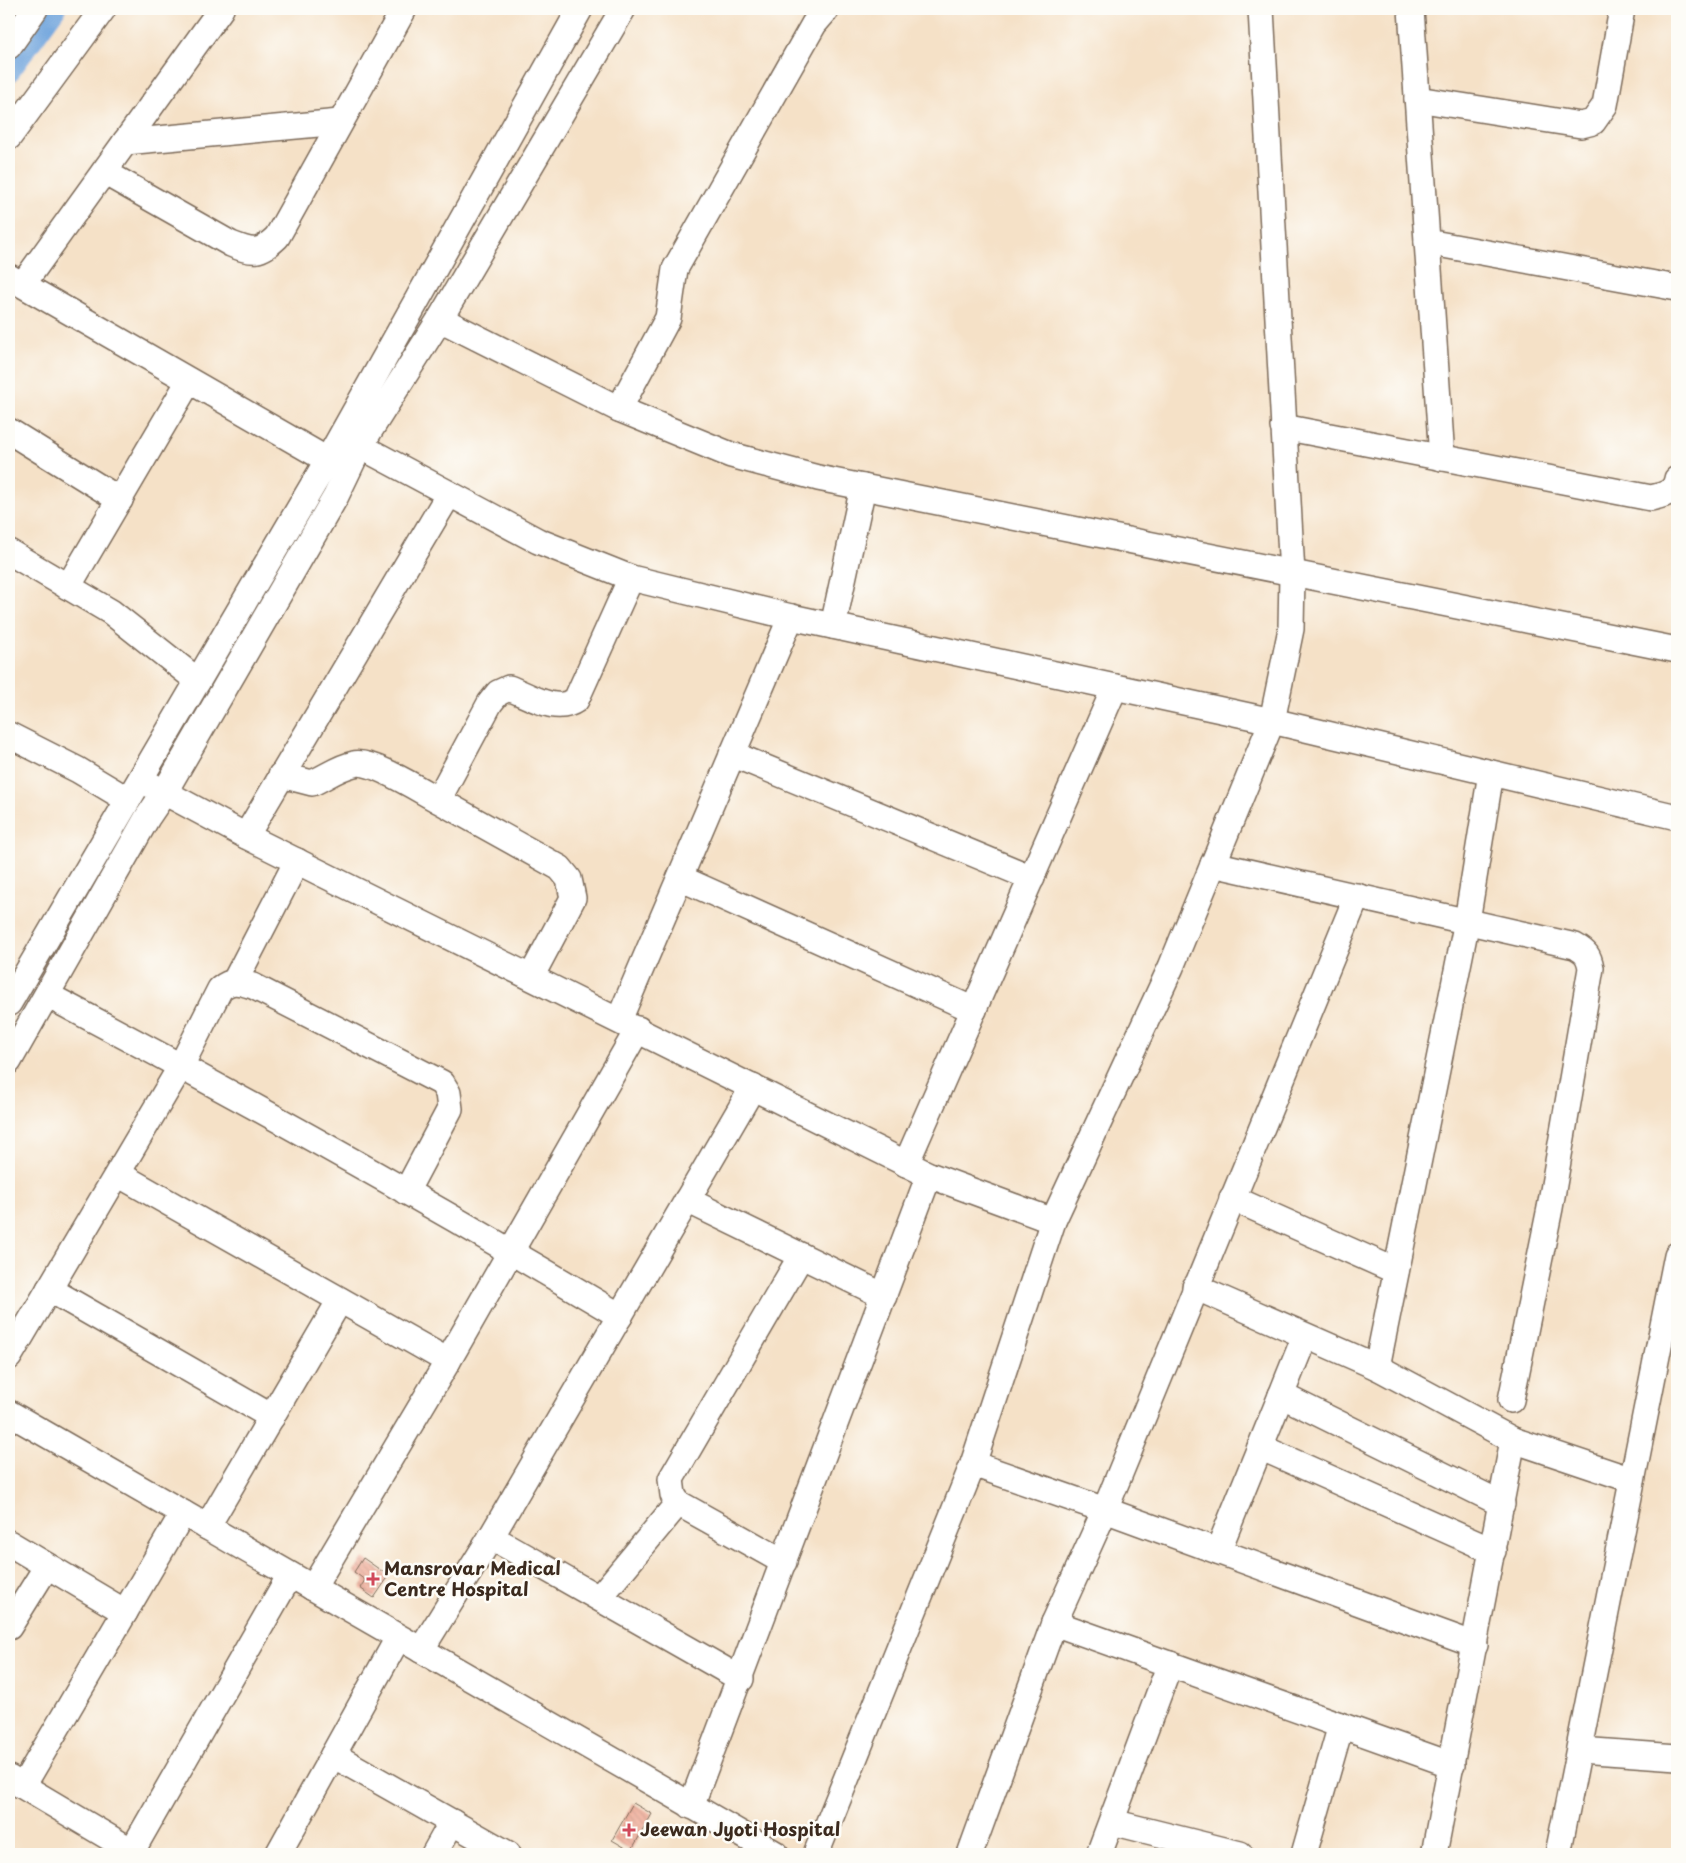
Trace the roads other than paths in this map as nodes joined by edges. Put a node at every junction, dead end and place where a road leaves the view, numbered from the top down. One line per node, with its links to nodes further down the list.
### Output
1 (35, 9): 11 (street)
2 (103, 9): 14 (street)
3 (221, 9): 15 (street)
4 (404, 9): 13 (street)
5 (580, 9): 27 (street)
6 (623, 9): 20 (street)
7 (827, 9): 22 (street)
8 (1260, 9): 23 (street)
9 (1411, 9): 12 (street)
10 (1622, 9): 12 (street)
11 (9, 46)
12 (1417, 99): 17 (street)
13 (340, 122): 15 (street); 16 (street)
14 (9, 137)
15 (125, 142): 16 (street)
16 (104, 172): 18 (street)
17 (1427, 242): 19 (street); 26 (street)
18 (16, 281): 21 (street)
19 (1677, 288)
20 (440, 319): 22 (street); 25 (street)
21 (189, 381): 27 (street); 31 (street)
22 (619, 409): 29 (street)
23 (1283, 428): 26 (street); 33 (street)
24 (9, 431): 31 (street)
25 (360, 446): 27 (street); 30 (street)
26 (1442, 458): 28 (street)
27 (338, 466): 39 (street); 47 (street)
28 (1677, 479)
29 (863, 487): 33 (street); 37 (street)
30 (449, 494): 34 (street); 45 (street)
31 (120, 500): 35 (street)
32 (9, 552): 35 (street)
33 (1292, 574): 38 (street); 41 (street)
34 (631, 578): 36 (street); 48 (street)
35 (68, 586): 39 (street)
36 (791, 616): 37 (street); 43 (street)
37 (834, 626): 40 (street)
38 (1677, 650)
39 (198, 682): 46 (street)
40 (1115, 687): 41 (street); 54 (street)
41 (1272, 721): 44 (street); 52 (street)
42 (9, 735): 46 (street)
43 (732, 754): 53 (street); 54 (street)
44 (1491, 773): 49 (street); 56 (street)
45 (281, 775): 48 (street); 50 (street)
46 (134, 789): 47 (street); 60 (street)
47 (164, 793): 50 (street); 59 (street)
48 (438, 800): 57 (street)
49 (1677, 817)
50 (246, 836): 51 (street)
51 (297, 861): 57 (street); 58 (street)
52 (1214, 864): 55 (street); 72 (street)
53 (680, 878): 61 (street); 62 (street)
54 (1032, 878): 61 (street)
55 (1356, 896): 56 (street); 70 (street)
56 (1467, 921): 76 (street); 87 (street)
57 (532, 977): 62 (street)
58 (236, 981): 64 (street); 69 (street)
59 (47, 995): 63 (street); 64 (street)
60 (9, 1003)
61 (974, 1010): 66 (street)
62 (629, 1025): 65 (street); 73 (street)
63 (9, 1062)
64 (181, 1066): 67 (street); 69 (street)
65 (754, 1087): 66 (street); 71 (street)
66 (906, 1164): 68 (street)
67 (118, 1174): 78 (street); 80 (street)
68 (929, 1175): 72 (street); 79 (street)
69 (406, 1192): 73 (street)
70 (1232, 1198): 76 (street); 77 (street)
71 (687, 1200): 75 (street); 81 (street)
72 (1053, 1221): 92 (street)
73 (511, 1251): 81 (street); 84 (street)
74 (1677, 1255): 93 (street)
75 (801, 1256): 79 (street); 94 (street)
76 (1396, 1271): 85 (street)
77 (1196, 1287): 82 (street); 96 (street)
78 (49, 1289): 83 (street); 89 (street)
79 (884, 1296): 103 (street)
80 (340, 1300): 84 (street); 89 (street)
81 (620, 1316): 99 (street)
82 (1305, 1336): 85 (street); 86 (street)
83 (9, 1356)
84 (448, 1361): 106 (street)
85 (1377, 1367): 90 (street)
86 (1281, 1395): 91 (street); 95 (street)
87 (1511, 1400)
88 (9, 1413): 97 (street)
89 (272, 1417): 98 (street)
90 (1514, 1440): 93 (street); 95 (street)
91 (1260, 1447): 101 (street); 102 (street)
92 (973, 1464): 96 (street); 130 (street)
93 (1632, 1480): 117 (street)
94 (678, 1504): 103 (street); 107 (street)
95 (1502, 1504): 102 (street)
96 (1105, 1510): 101 (street); 109 (street)
97 (183, 1513): 98 (street); 108 (street)
98 (208, 1528): 105 (street)
99 (491, 1537): 107 (street); 113 (street)
100 (9, 1543): 104 (street)
101 (1218, 1551): 112 (street)
102 (1493, 1551): 112 (street)
103 (784, 1562): 115 (street)
104 (47, 1566): 108 (street); 110 (street)
105 (290, 1575): 106 (street); 125 (street)
106 (313, 1588): 111 (street)
107 (599, 1598): 115 (street)
108 (125, 1612): 121 (street)
109 (1054, 1623): 114 (street); 131 (street)
110 (9, 1627)
111 (398, 1638): 113 (street); 118 (street)
112 (1475, 1645): 120 (street)
113 (421, 1650): 122 (street)
114 (1170, 1664): 116 (street); 124 (street)
115 (741, 1678): 122 (street)
116 (1341, 1726): 120 (street); 134 (street)
117 (1580, 1750): 119 (street); 136 (street)
118 (333, 1755): 123 (street); 126 (street)
119 (1677, 1757)
120 (1452, 1765): 135 (street)
121 (16, 1782): 125 (street)
122 (692, 1806): 129 (street)
123 (452, 1822): 127 (street); 128 (street)
124 (1112, 1822): 132 (street); 133 (street)
125 (135, 1853)
126 (278, 1854)
127 (434, 1854)
128 (508, 1854)
129 (776, 1854)
130 (816, 1854)
131 (970, 1854)
132 (1099, 1854)
133 (1240, 1854)
134 (1304, 1854)
135 (1434, 1854)
136 (1558, 1854)

